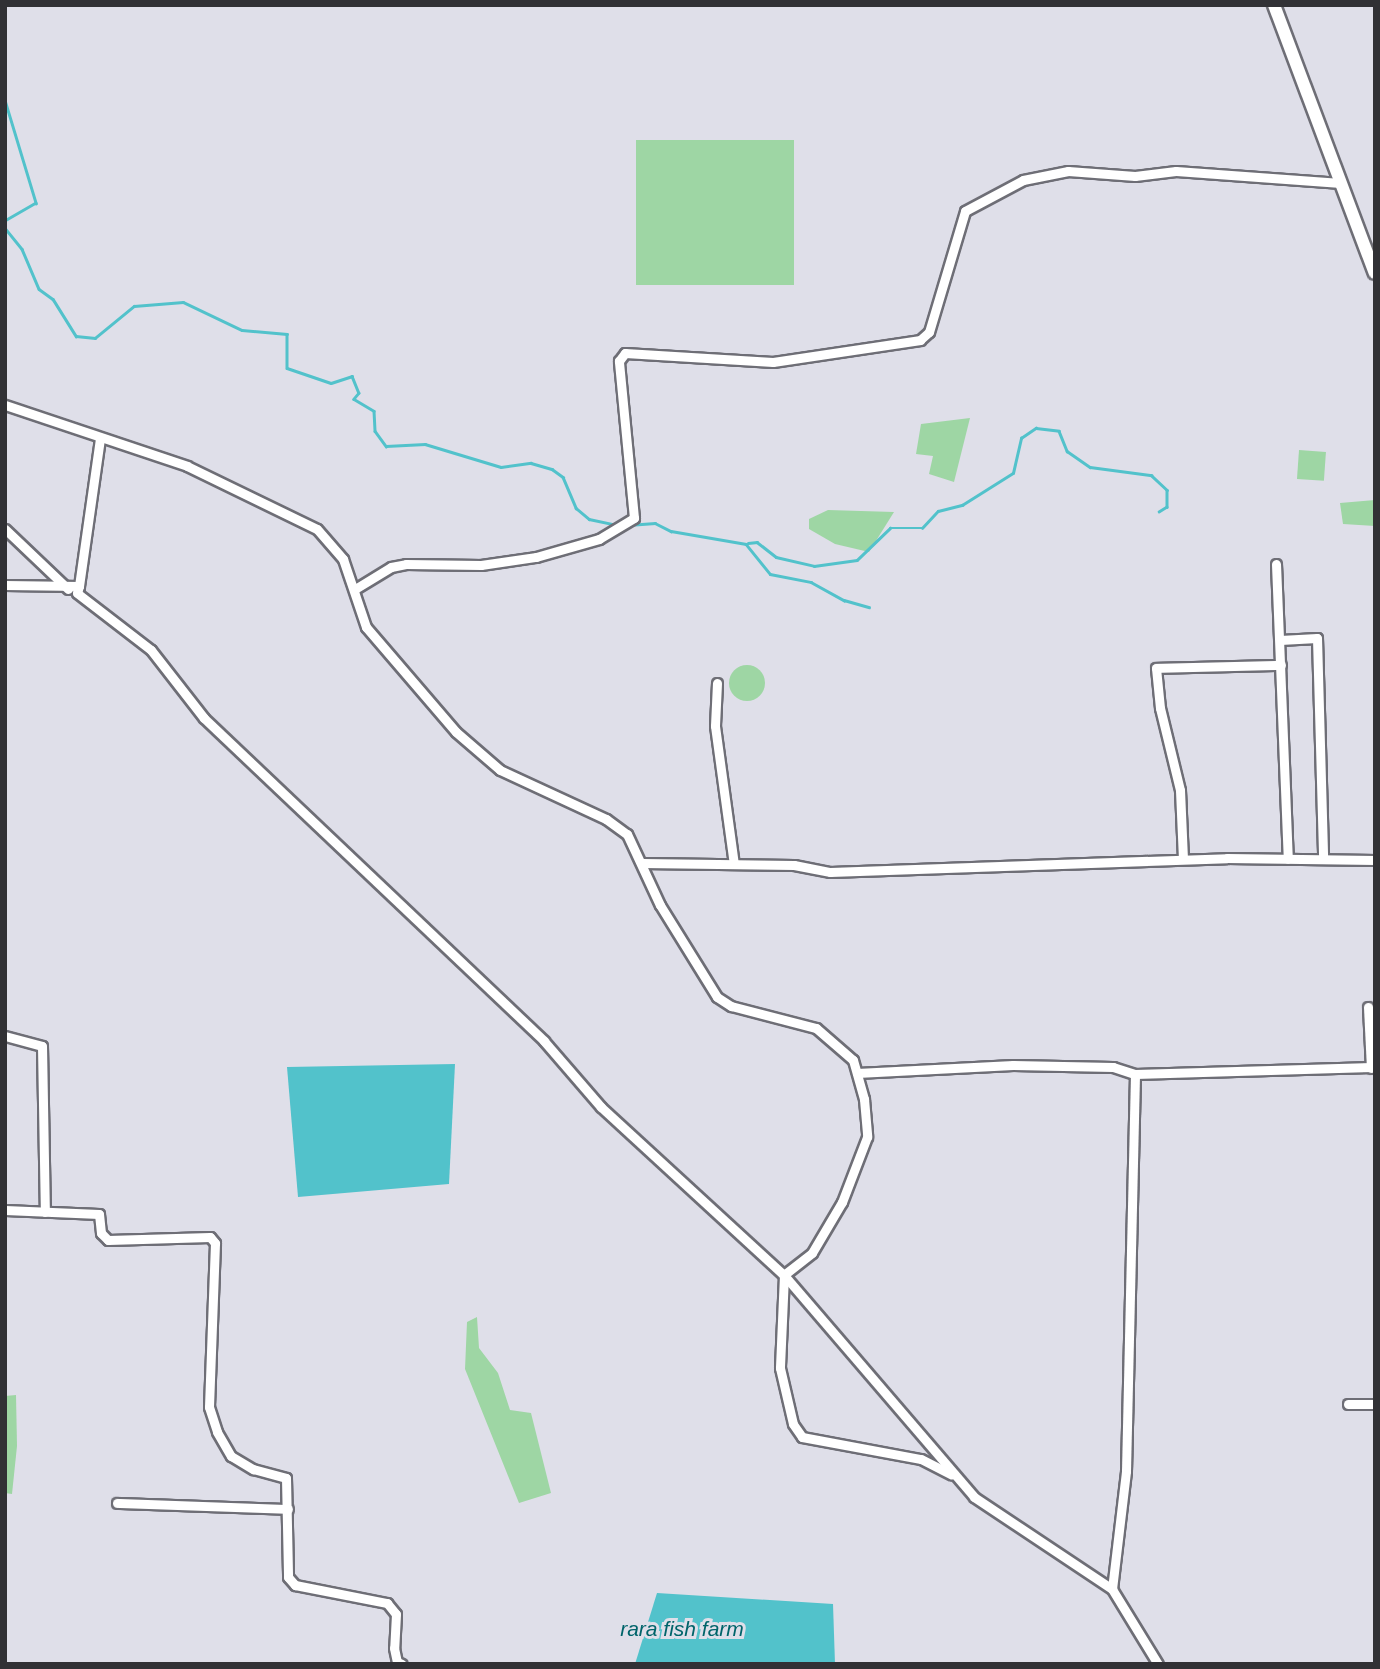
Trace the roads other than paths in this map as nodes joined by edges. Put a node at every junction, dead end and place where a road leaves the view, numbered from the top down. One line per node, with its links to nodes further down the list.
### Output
1 (1274, 5): 2 (street)
2 (1341, 183): 3 (street); 11 (street)
3 (1375, 273)
4 (5, 405): 5 (street)
5 (100, 438): 9 (street); 11 (street)
6 (5, 529): 10 (street)
7 (1276, 564): 12 (street)
8 (5, 585): 10 (street)
9 (79, 586): 10 (street); 28 (street)
10 (68, 589)
11 (355, 589): 19 (street)
12 (1280, 640): 13 (street); 17 (street)
13 (1281, 665): 15 (street); 16 (street)
14 (717, 683): 20 (street)
15 (1183, 859): 16 (street); 20 (street)
16 (1288, 859): 17 (street)
17 (1323, 859): 18 (street)
18 (1375, 860)
19 (642, 863): 20 (street); 24 (street)
20 (734, 864)
21 (1368, 1007): 23 (street)
22 (5, 1036): 27 (street)
23 (1373, 1067): 25 (street)
24 (857, 1073): 25 (street); 28 (street)
25 (1135, 1074): 34 (street)
26 (5, 1210): 27 (street)
27 (45, 1212): 33 (street)
28 (784, 1275): 31 (street); 31 (street)
29 (1348, 1404): 30 (street)
30 (1375, 1404)
31 (956, 1476): 34 (street)
32 (117, 1503): 33 (street)
33 (288, 1509): 35 (street)
34 (1112, 1589): 36 (street)
35 (402, 1664)
36 (1158, 1664)

